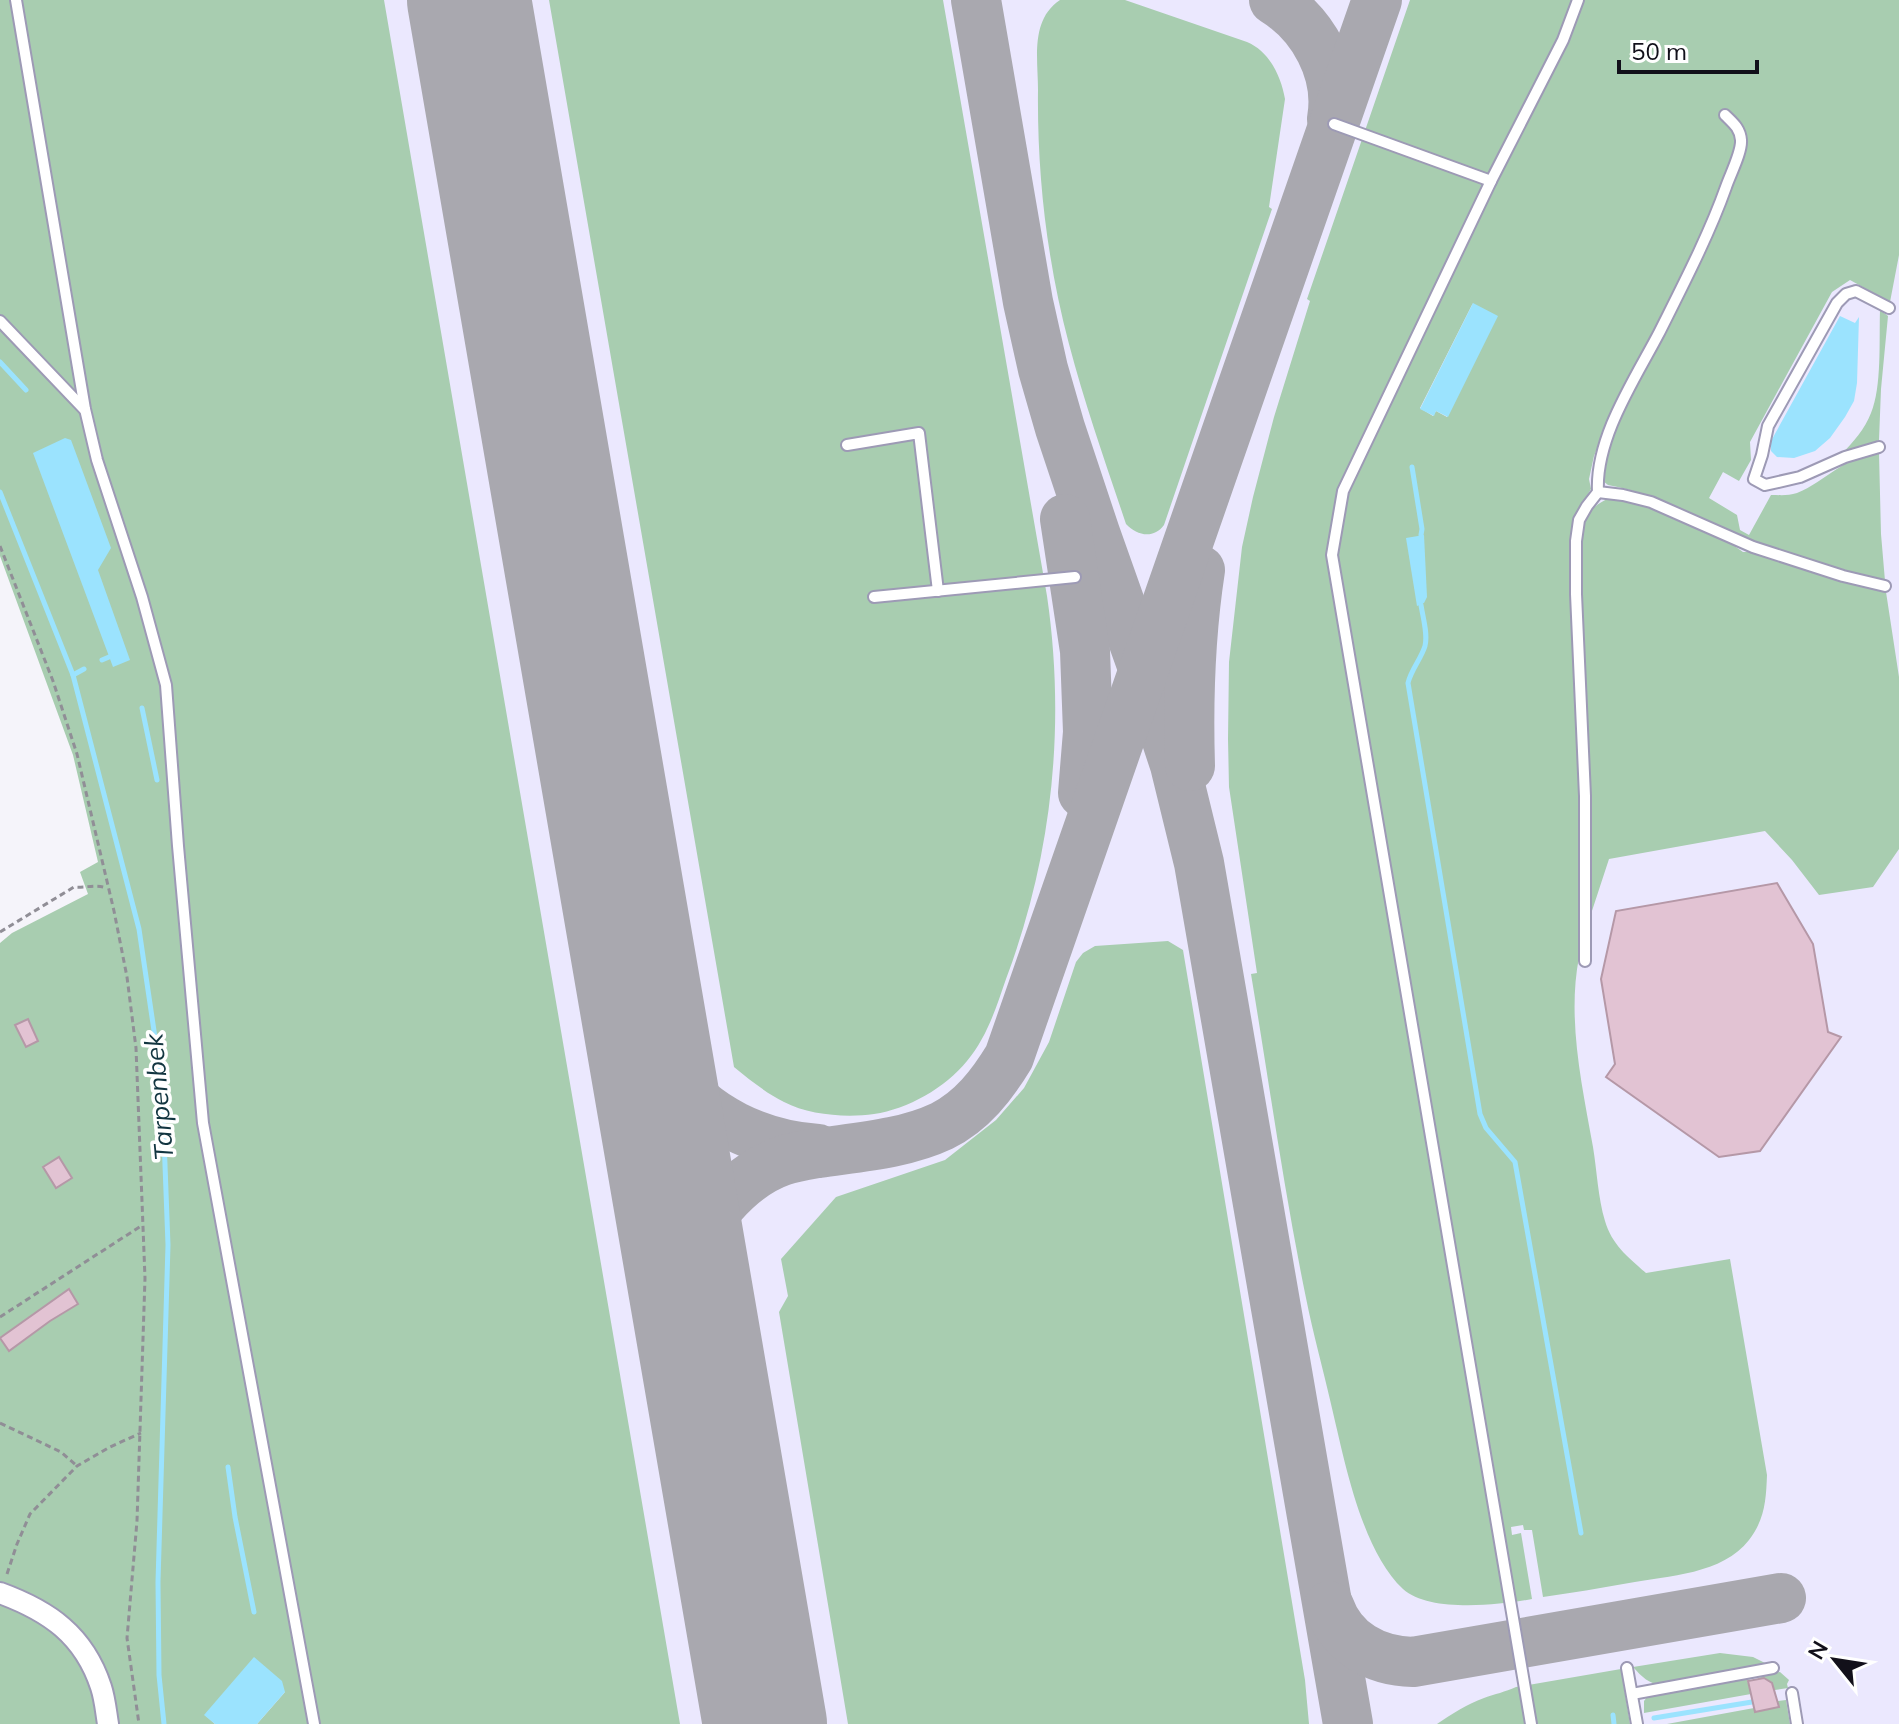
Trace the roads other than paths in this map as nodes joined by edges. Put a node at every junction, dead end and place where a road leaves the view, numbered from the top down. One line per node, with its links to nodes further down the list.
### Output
1 (16, 0): 8 (lane)
2 (1578, 0): 5 (lane)
3 (1725, 115): 11 (lane)
4 (1334, 124): 5 (lane)
5 (1491, 181): 24 (lane)
6 (1889, 308): 10 (lane)
7 (0, 321): 8 (lane)
8 (85, 409): 23 (lane)
9 (847, 445): 14 (lane)
10 (1879, 447)
11 (1598, 492): 13 (lane); 16 (lane)
12 (1075, 577): 14 (lane)
13 (1885, 586)
14 (938, 591): 15 (lane)
15 (874, 597)
16 (1585, 961)
17 (1, 1593): 22 (street)
18 (1627, 1668): 20 (lane)
19 (1773, 1668): 20 (lane)
20 (1632, 1694): 25 (lane)
21 (1778, 1695): 26 (lane)
22 (108, 1724)
23 (314, 1724)
24 (1531, 1724)
25 (1637, 1724)
26 (1797, 1724)

